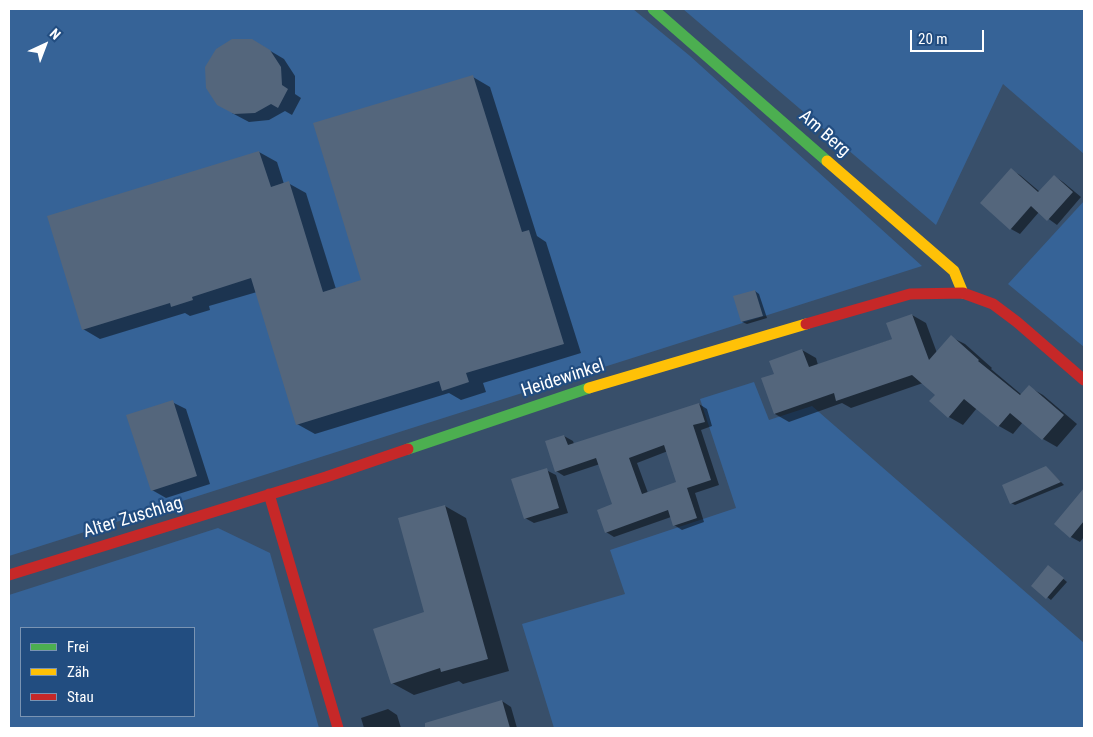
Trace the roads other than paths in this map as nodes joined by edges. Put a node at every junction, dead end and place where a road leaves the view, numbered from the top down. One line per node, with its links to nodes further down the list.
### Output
1 (653, 9): 2 (street, Am Berg)
2 (963, 293): 3 (street, Heidewinkel); 4 (street, Heidewinkel)
3 (1084, 380)
4 (269, 494): 5 (street, Alter Zuschlag); 6 (street)
5 (9, 575)
6 (338, 728)

